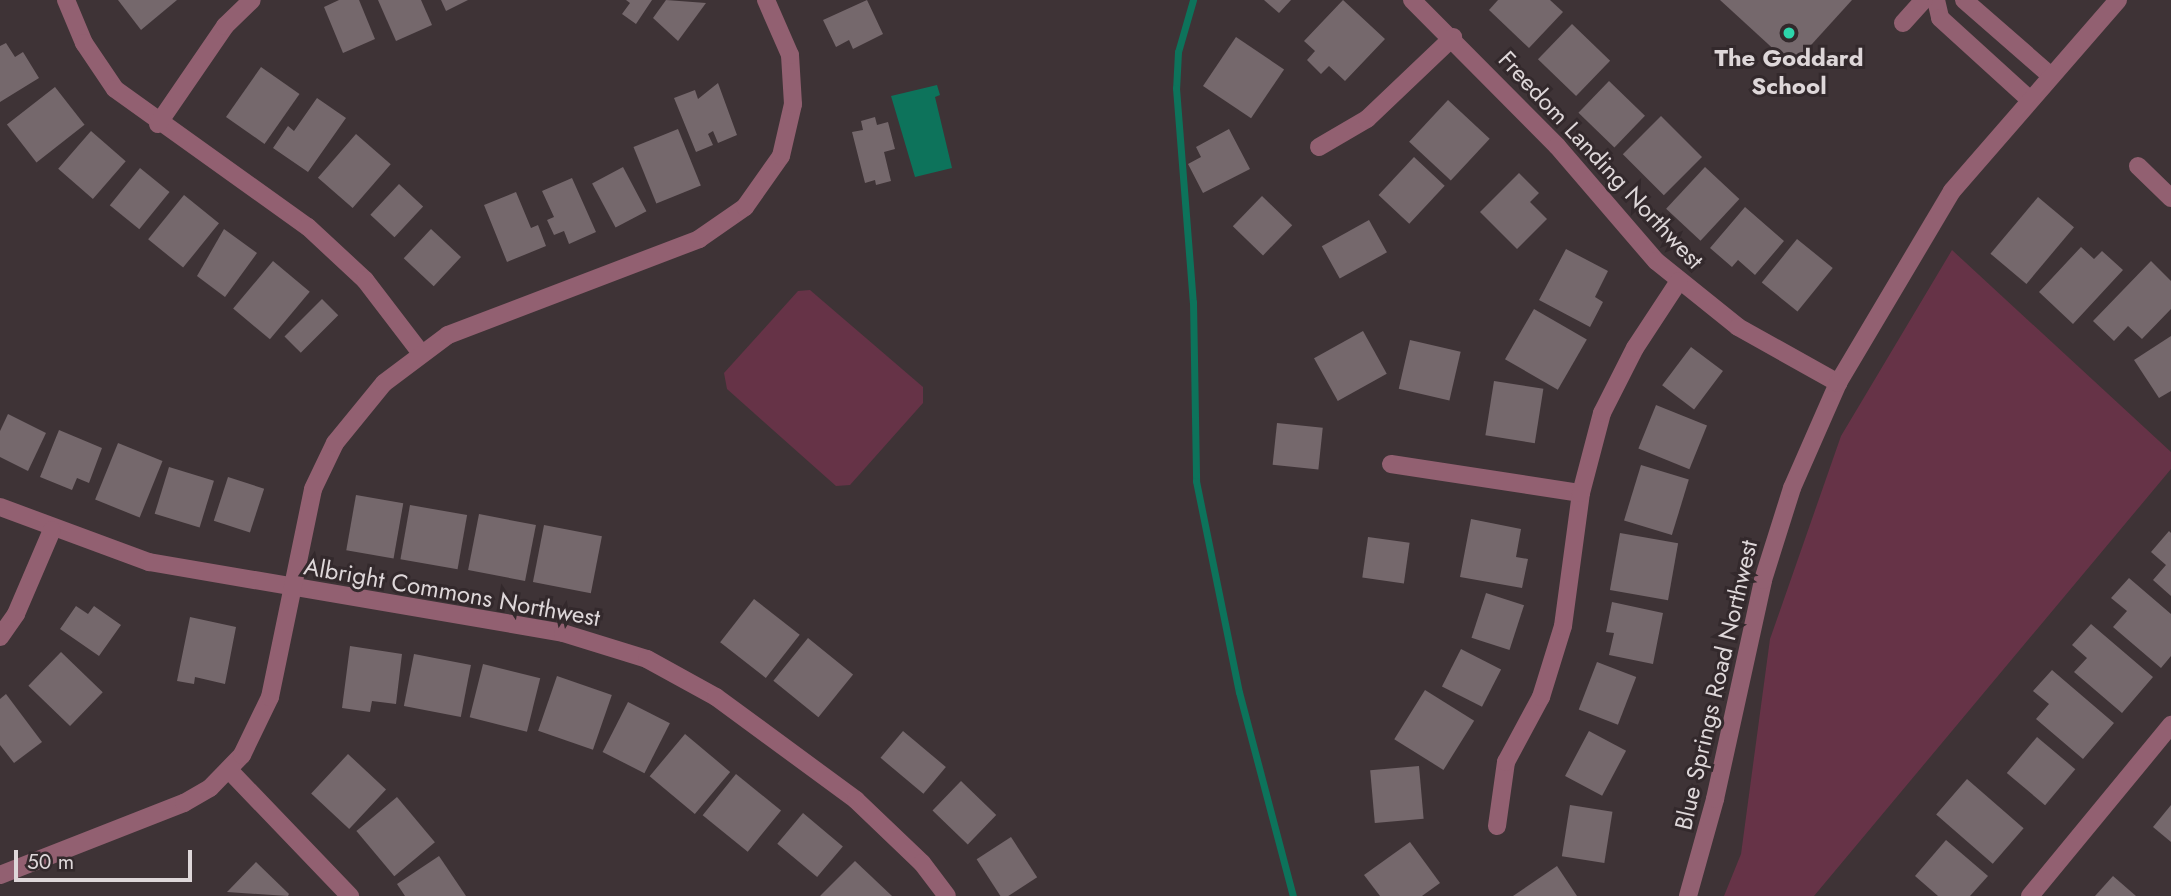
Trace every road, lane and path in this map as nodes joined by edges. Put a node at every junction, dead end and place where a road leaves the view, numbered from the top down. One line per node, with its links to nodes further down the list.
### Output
1 (66, 0): 13 (street)
2 (251, 0): 13 (street)
3 (766, 0): 18 (street)
4 (1412, 0): 10 (street, Freedom Landing Northwest)
5 (1924, 0): 9 (street)
6 (1936, 0): 12 (street)
7 (1964, 0): 11 (street)
8 (2118, 0): 11 (street, Blue Springs Road Northwest)
9 (1903, 23)
10 (1452, 37): 14 (street); 17 (street, Freedom Landing Northwest)
11 (2050, 75): 12 (street, Blue Springs Road Northwest)
12 (2029, 99): 19 (street, Blue Springs Road Northwest)
13 (158, 124): 18 (street)
14 (1319, 147)
15 (2138, 166): 16 (street)
16 (2171, 198)
17 (1679, 281): 19 (street, Freedom Landing Northwest); 21 (street)
18 (420, 352): 24 (street)
19 (1838, 383): 32 (street, Blue Springs Road Northwest)
20 (1391, 464): 21 (street)
21 (1581, 493): 28 (street)
22 (0, 507): 23 (street, Albright Commons Northwest)
23 (52, 530): 24 (street, Albright Commons Northwest); 25 (street)
24 (289, 588): 27 (street); 31 (street, Albright Commons Northwest)
25 (0, 637)
26 (2171, 725): 33 (street)
27 (229, 770): 29 (street); 30 (street)
28 (1497, 826)
29 (0, 875)
30 (350, 896)
31 (947, 896)
32 (1688, 896)
33 (2030, 896)

